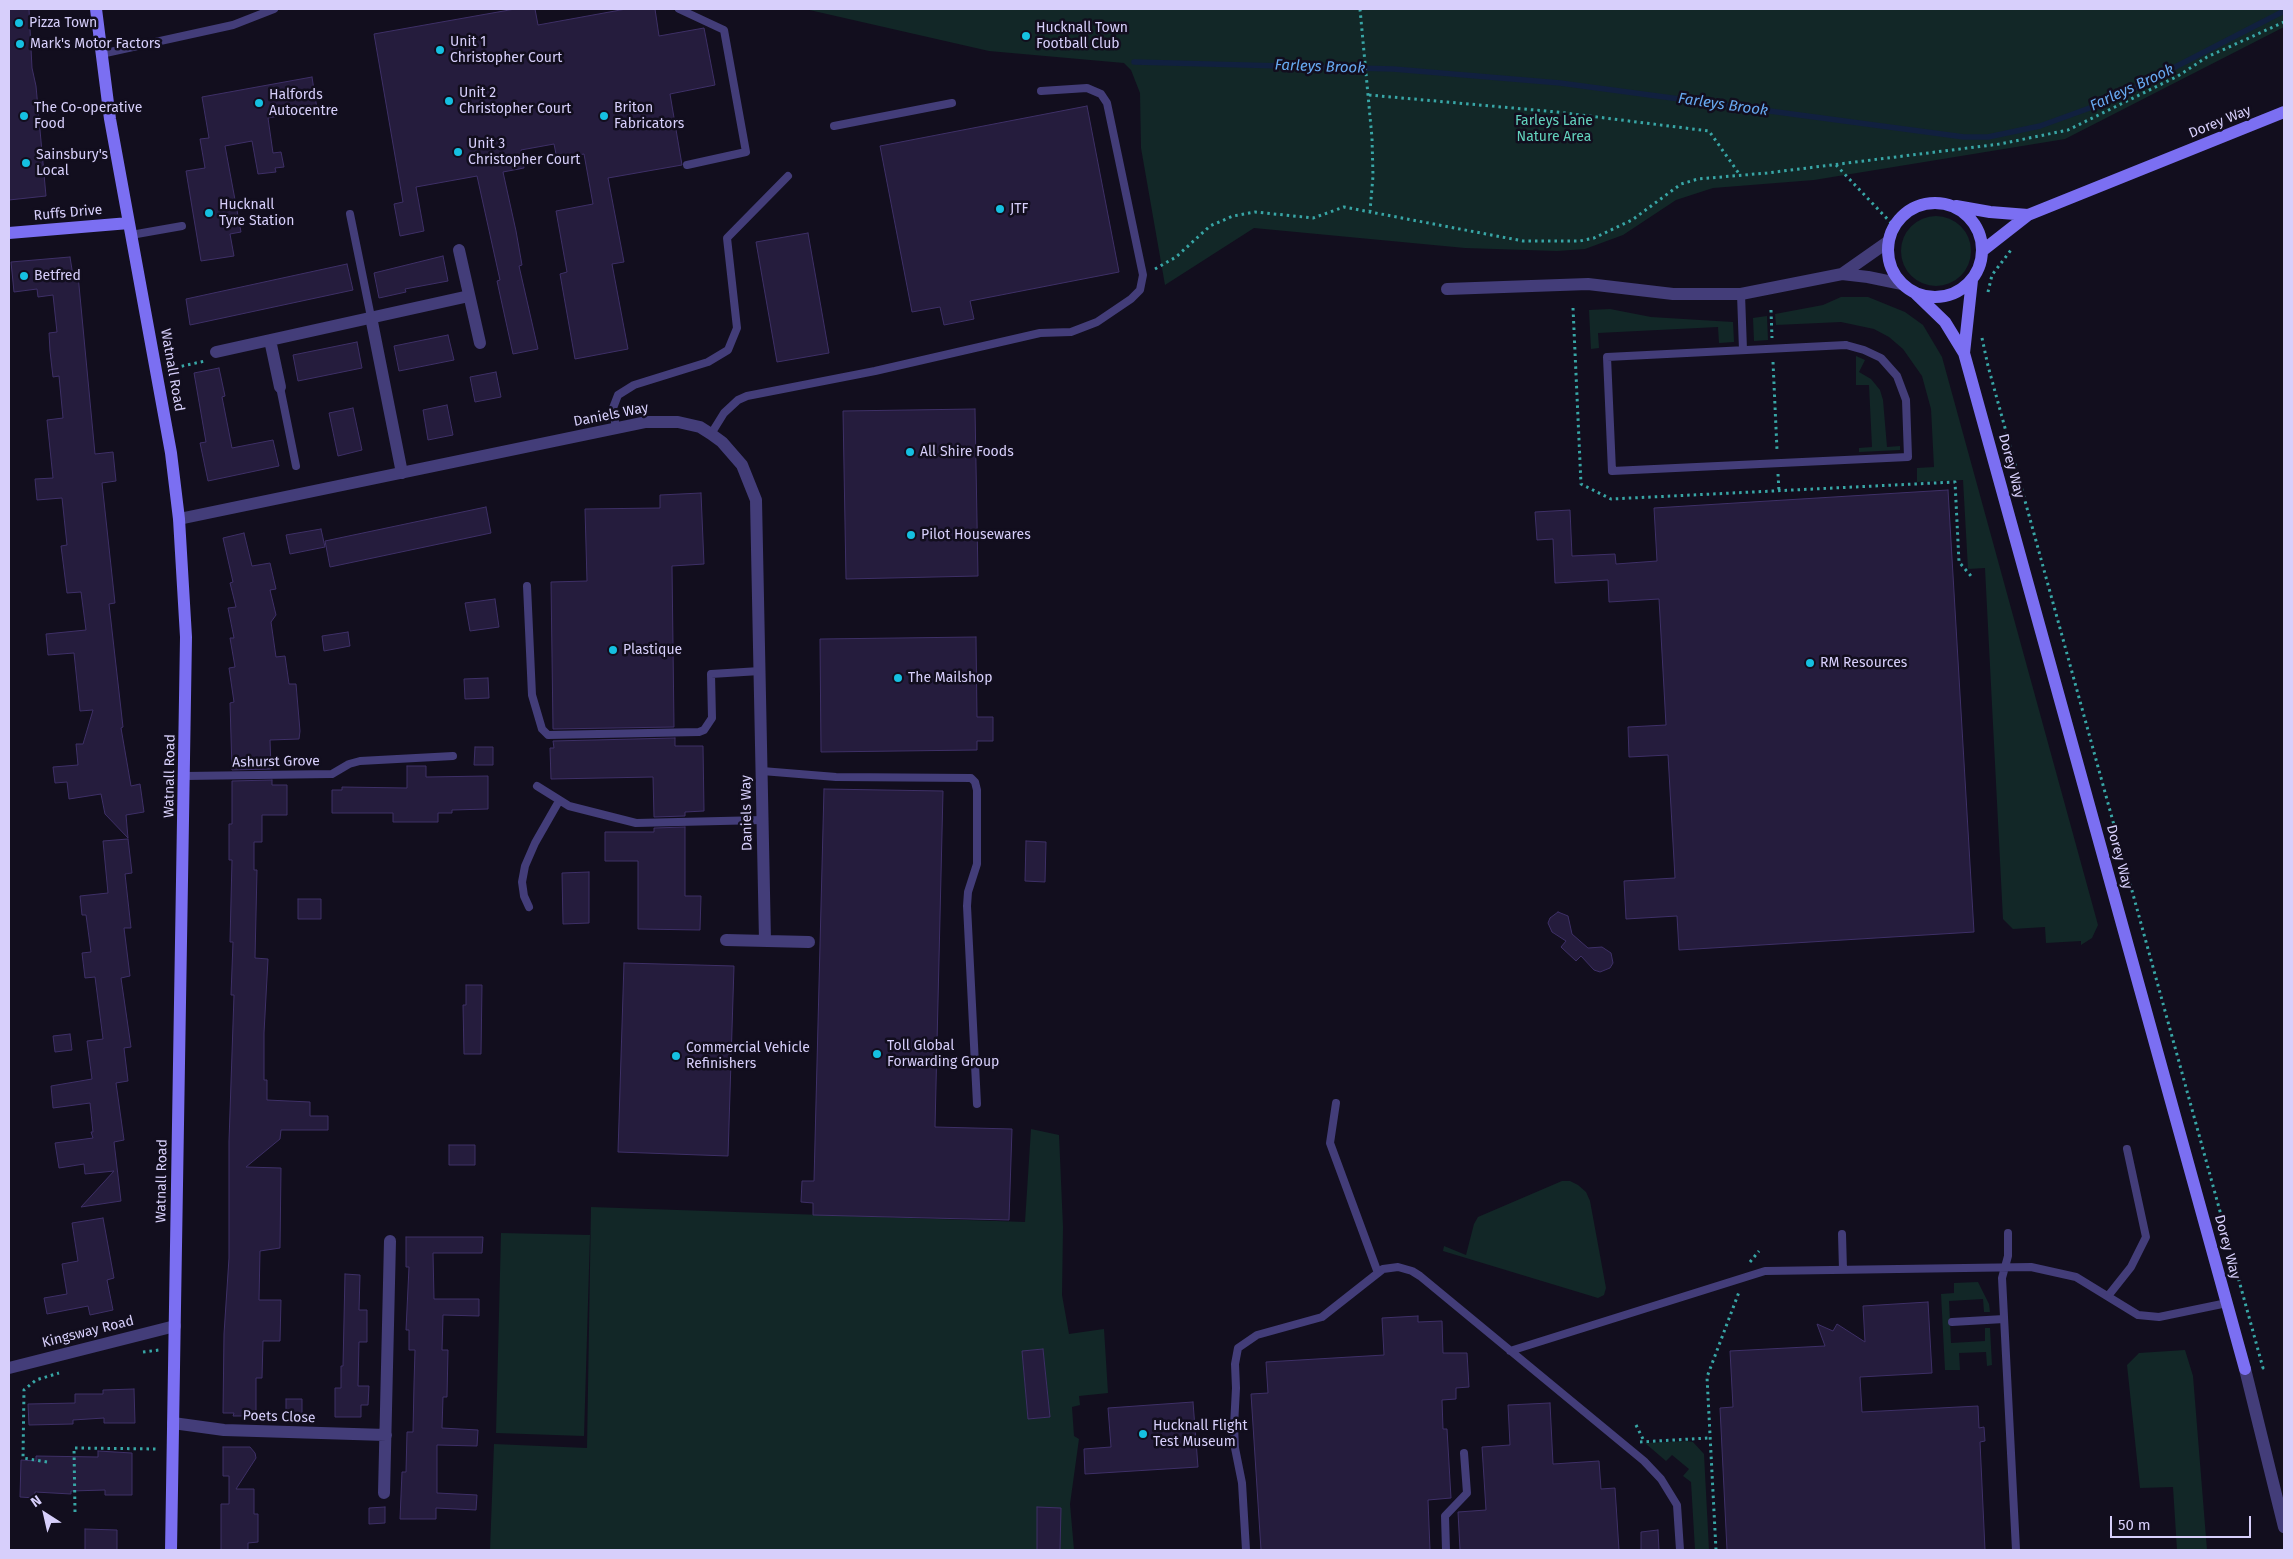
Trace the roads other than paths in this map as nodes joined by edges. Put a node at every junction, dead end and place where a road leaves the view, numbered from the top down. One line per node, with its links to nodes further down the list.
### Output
1 (96, 9): 4 (street, Watnall Road)
2 (274, 9): 4 (lane)
3 (679, 9): 9 (lane)
4 (101, 54): 15 (street, Watnall Road)
5 (1041, 91): 35 (lane)
6 (952, 103): 8 (lane)
7 (2284, 112): 13 (street, Dorey Way)
8 (834, 126)
9 (687, 164)
10 (788, 176): 34 (lane)
11 (1947, 205): 13 (street, Dorey Way); 17 (street); 19 (street)
12 (350, 214): 27 (lane)
13 (2028, 214): 19 (street, Dorey Way)
14 (182, 226): 15 (lane)
15 (130, 229): 16 (street, Ruffs Drive); 38 (street, Watnall Road)
16 (9, 233)
17 (1889, 241): 20 (street); 22 (street)
18 (459, 250): 26 (street)
19 (1982, 251): 21 (street)
20 (1842, 274): 22 (street); 25 (street)
21 (1972, 280): 24 (street); 32 (street, Dorey Way)
22 (1902, 284): 24 (street)
23 (1447, 289): 25 (street)
24 (1915, 293): 32 (street, Dorey Way)
25 (1741, 294): 30 (lane)
26 (469, 296): 27 (street); 29 (street)
27 (371, 317): 28 (street); 37 (street)
28 (270, 340): 31 (street); 33 (street)
29 (480, 343)
30 (1743, 350): 30 (lane)
31 (216, 352)
32 (1964, 353): 61 (street, Dorey Way)
33 (280, 387): 36 (lane)
34 (616, 429): 35 (street, Daniels Way); 37 (street, Daniels Way)
35 (711, 434): 40 (street, Daniels Way)
36 (296, 466)
37 (402, 473): 38 (street, Daniels Way)
38 (179, 518): 43 (street, Watnall Road)
39 (527, 586): 40 (lane)
40 (760, 672): 42 (street, Daniels Way)
41 (453, 756): 43 (lane, Ashurst Grove)
42 (762, 772): 46 (street, Daniels Way); 52 (lane)
43 (185, 776): 64 (street, Watnall Road)
44 (536, 786): 45 (lane)
45 (559, 801): 46 (lane); 47 (lane)
46 (763, 820): 49 (street, Daniels Way)
47 (529, 907)
48 (726, 940): 49 (street)
49 (765, 941): 50 (street)
50 (809, 942)
51 (1336, 1103): 59 (lane)
52 (977, 1104)
53 (2128, 1149): 60 (lane)
54 (2008, 1233): 57 (lane)
55 (1842, 1234): 58 (lane)
56 (390, 1241): 68 (street)
57 (2005, 1266): 58 (lane); 60 (lane); 62 (lane)
58 (1844, 1270): 65 (lane)
59 (1378, 1273): 65 (lane); 73 (lane)
60 (2108, 1296): 61 (lane)
61 (2227, 1303): 71 (street, Dorey Way)
62 (2004, 1319): 63 (lane); 76 (lane)
63 (1952, 1322)
64 (175, 1326): 66 (street, Kingsway Road); 67 (street, Watnall Road)
65 (1510, 1351): 75 (lane)
66 (9, 1368)
67 (173, 1423): 68 (street, Poets Close); 72 (street, Watnall Road)
68 (386, 1435): 70 (street)
69 (1464, 1452): 74 (lane)
70 (384, 1493)
71 (2284, 1527)
72 (170, 1550)
73 (1246, 1550)
74 (1446, 1550)
75 (1680, 1550)
76 (2016, 1550)

